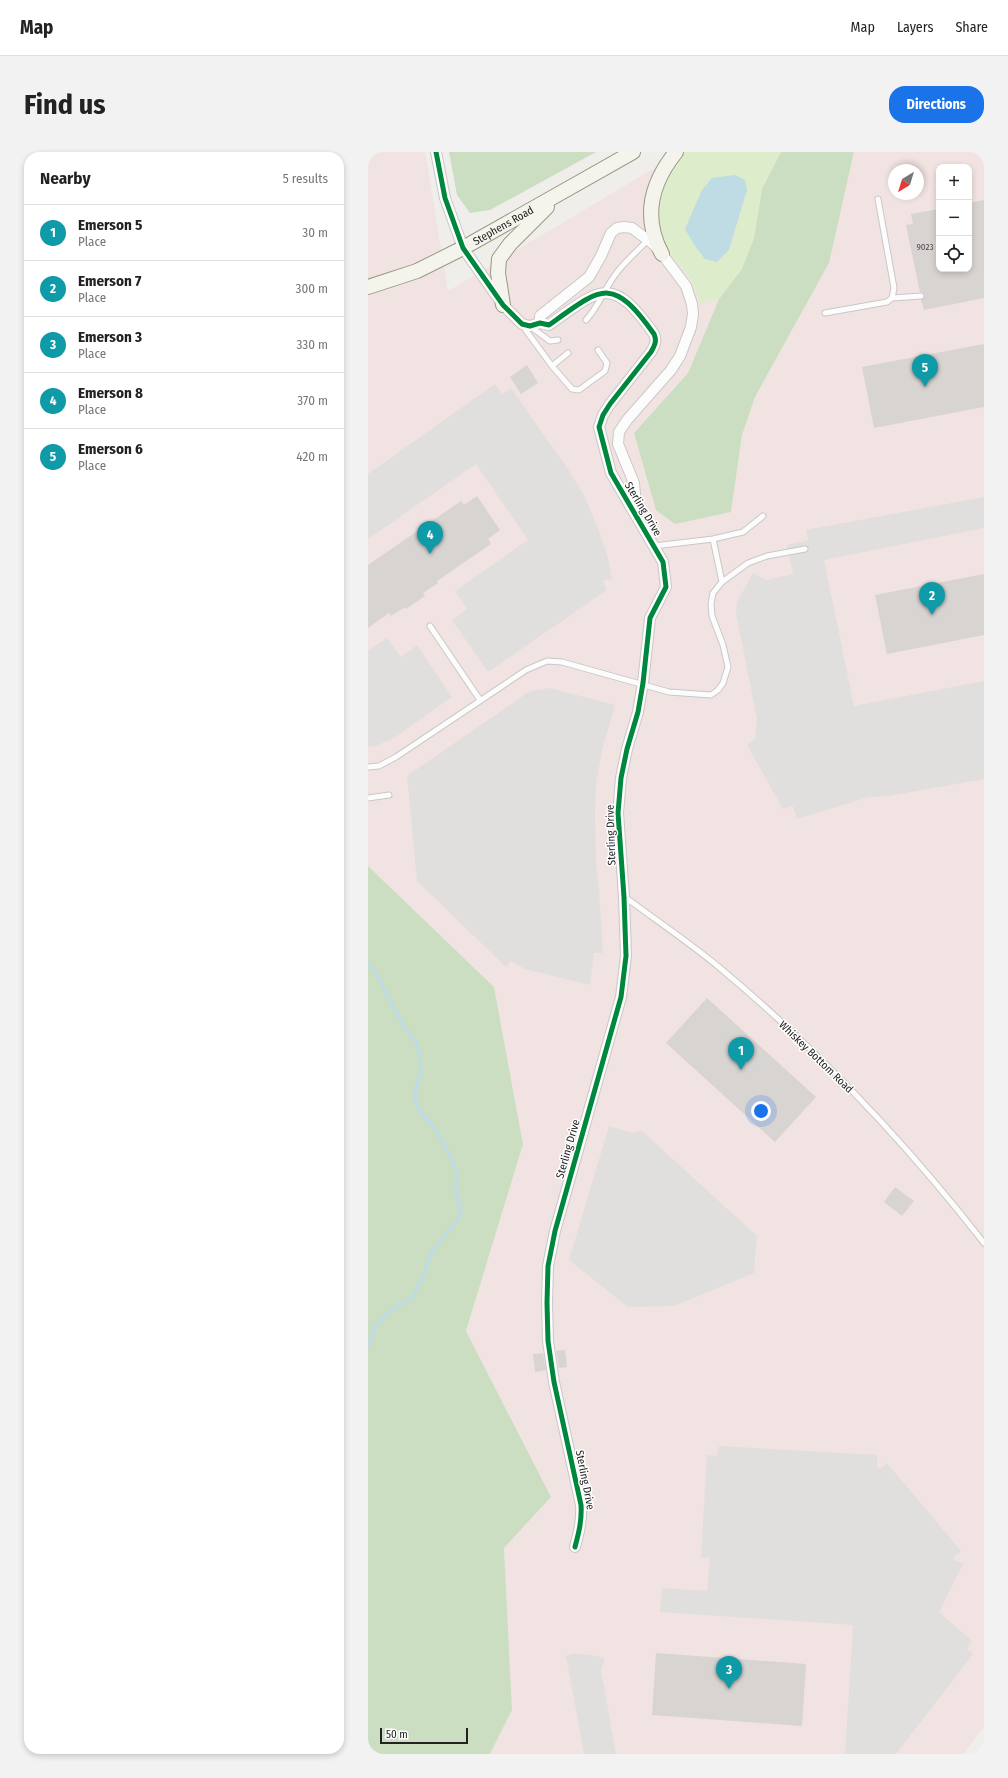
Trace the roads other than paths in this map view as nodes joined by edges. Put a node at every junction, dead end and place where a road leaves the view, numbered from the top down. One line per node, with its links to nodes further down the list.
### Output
1 (436, 152): 7 (street)
2 (633, 152): 4 (street, Stephens Road)
3 (676, 152): 8 (street)
4 (558, 195): 7 (street, Stephens Road); 13 (street)
5 (878, 199): 12 (lane)
6 (648, 240): 8 (street, Sterling Drive); 10 (lane); 16 (street, Sterling Drive)
7 (463, 248): 9 (street, Stephens Road); 13 (street)
8 (662, 254): 22 (street, Sterling Drive)
9 (368, 286)
10 (603, 293): 15 (lane); 16 (street); 22 (street, Sterling Drive)
11 (921, 296): 12 (lane)
12 (892, 298): 14 (lane)
13 (503, 305): 16 (street)
14 (825, 314)
15 (586, 320)
16 (530, 325): 17 (lane); 20 (lane)
17 (558, 340)
18 (598, 350): 20 (lane)
19 (568, 353): 20 (lane)
20 (552, 366)
21 (763, 516): 23 (lane)
22 (637, 518): 24 (street, Sterling Drive)
23 (713, 539): 24 (lane); 26 (lane)
24 (654, 546): 28 (street, Sterling Drive)
25 (805, 549): 26 (lane)
26 (722, 582): 28 (lane)
27 (430, 626): 29 (lane)
28 (643, 683): 29 (lane); 33 (street, Sterling Drive)
29 (480, 700): 30 (lane)
30 (368, 767)
31 (389, 794): 32 (lane)
32 (368, 798)
33 (624, 897): 34 (lane, Whiskey Bottom Road); 35 (street, Sterling Drive)
34 (984, 1243)
35 (576, 1547)

